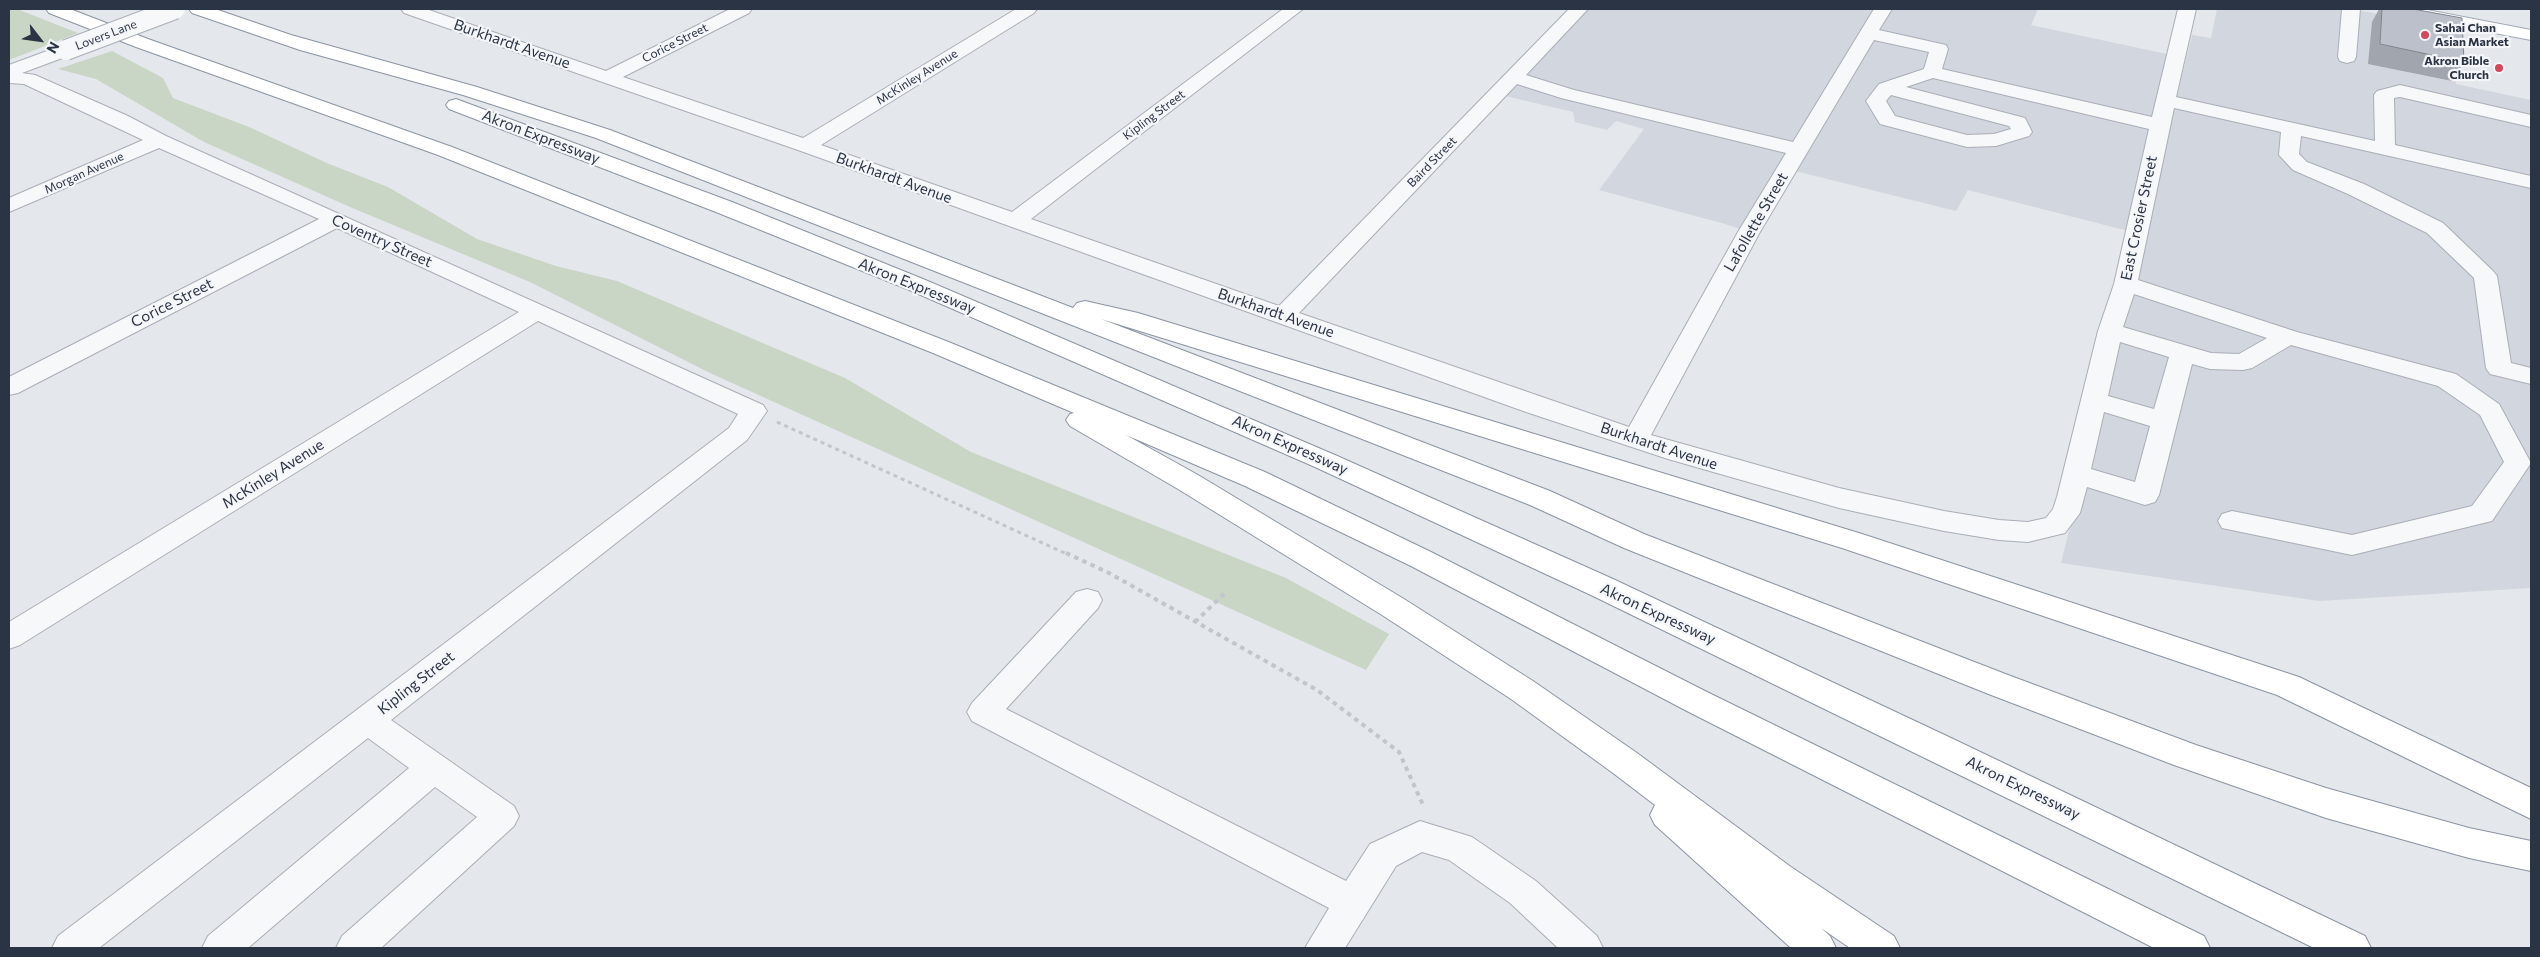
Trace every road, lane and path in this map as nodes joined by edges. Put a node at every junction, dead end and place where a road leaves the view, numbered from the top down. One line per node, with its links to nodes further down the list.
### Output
1 (55, 9): 42 (main road)
2 (175, 9): 18 (street, Lovers Lane, bridge)
3 (198, 9): 16 (main road, Akron Expressway)
4 (410, 9): 13 (street, Burkhardt Avenue)
5 (743, 9): 21 (street, Corice Street)
6 (1023, 9): 29 (street, McKinley Avenue)
7 (1294, 9): 35 (street, Kipling Street)
8 (1579, 9): 22 (street, Baird Street)
9 (1883, 9): 14 (street, Lafollette Street)
10 (2187, 9): 24 (street, East Crosier Street)
11 (2351, 9): 17 (street)
12 (2396, 9): 15 (main road)
13 (448, 16): 21 (street, Burkhardt Avenue)
14 (1868, 33): 19 (street); 31 (street, Lafollette Street)
15 (2531, 35)
16 (292, 40): 37 (main road); 72 (main road, Akron Expressway)
17 (2347, 56)
18 (9, 72)
19 (1932, 72): 23 (street); 26 (street)
20 (9, 77): 28 (street, Coventry Street)
21 (608, 77): 29 (street, Burkhardt Avenue)
22 (1513, 77): 31 (street); 39 (street, Baird Street)
23 (1886, 88): 23 (street)
24 (2166, 100): 26 (street, East Crosier Street); 27 (street)
25 (2531, 121): 30 (street)
26 (2159, 125): 36 (street, East Crosier Street)
27 (2291, 128): 30 (street); 44 (street)
28 (159, 140): 33 (street, Morgan Avenue); 34 (street, Coventry Street)
29 (806, 146): 35 (street, Burkhardt Avenue)
30 (2385, 149): 32 (street)
31 (1798, 150): 50 (street, Lafollette Street)
32 (2531, 182)
33 (9, 206)
34 (335, 220): 38 (street, Coventry Street); 45 (street, Corice Street)
35 (1014, 221): 39 (street, Burkhardt Avenue)
36 (2126, 284): 40 (street, East Crosier Street); 41 (street)
37 (991, 286): 60 (main road); 62 (main road)
38 (538, 311): 47 (street, Coventry Street); 57 (street, McKinley Avenue)
39 (1284, 315): 50 (street, Burkhardt Avenue)
40 (2110, 331): 43 (street); 46 (street, East Crosier Street)
41 (2288, 337): 43 (street); 52 (street)
42 (942, 348): 55 (main road); 71 (main road)
43 (2182, 353): 48 (street)
44 (2531, 376)
45 (9, 387)
46 (2093, 400): 48 (street); 49 (street, East Crosier Street)
47 (754, 411): 56 (path); 58 (street, Kipling Street)
48 (2164, 421): 51 (street)
49 (2086, 427): 51 (street, Burkhardt Avenue)
50 (1636, 438): 51 (street, Burkhardt Avenue)
51 (2076, 474)
52 (2232, 521)
53 (1227, 591): 56 (path)
54 (1087, 600): 63 (street)
55 (1393, 607): 69 (main road); 70 (main road)
56 (1195, 622): 61 (path)
57 (9, 637)
58 (367, 720): 59 (street); 64 (street, Kipling Street)
59 (434, 767): 65 (street); 66 (street)
60 (2531, 804)
61 (1420, 836): 63 (street); 68 (street)
62 (2531, 856)
63 (1352, 902): 67 (street)
64 (71, 948)
65 (221, 948)
66 (355, 948)
67 (1324, 948)
68 (1584, 948)
69 (1817, 948)
70 (1881, 948)
71 (2191, 948)
72 (2352, 948)

